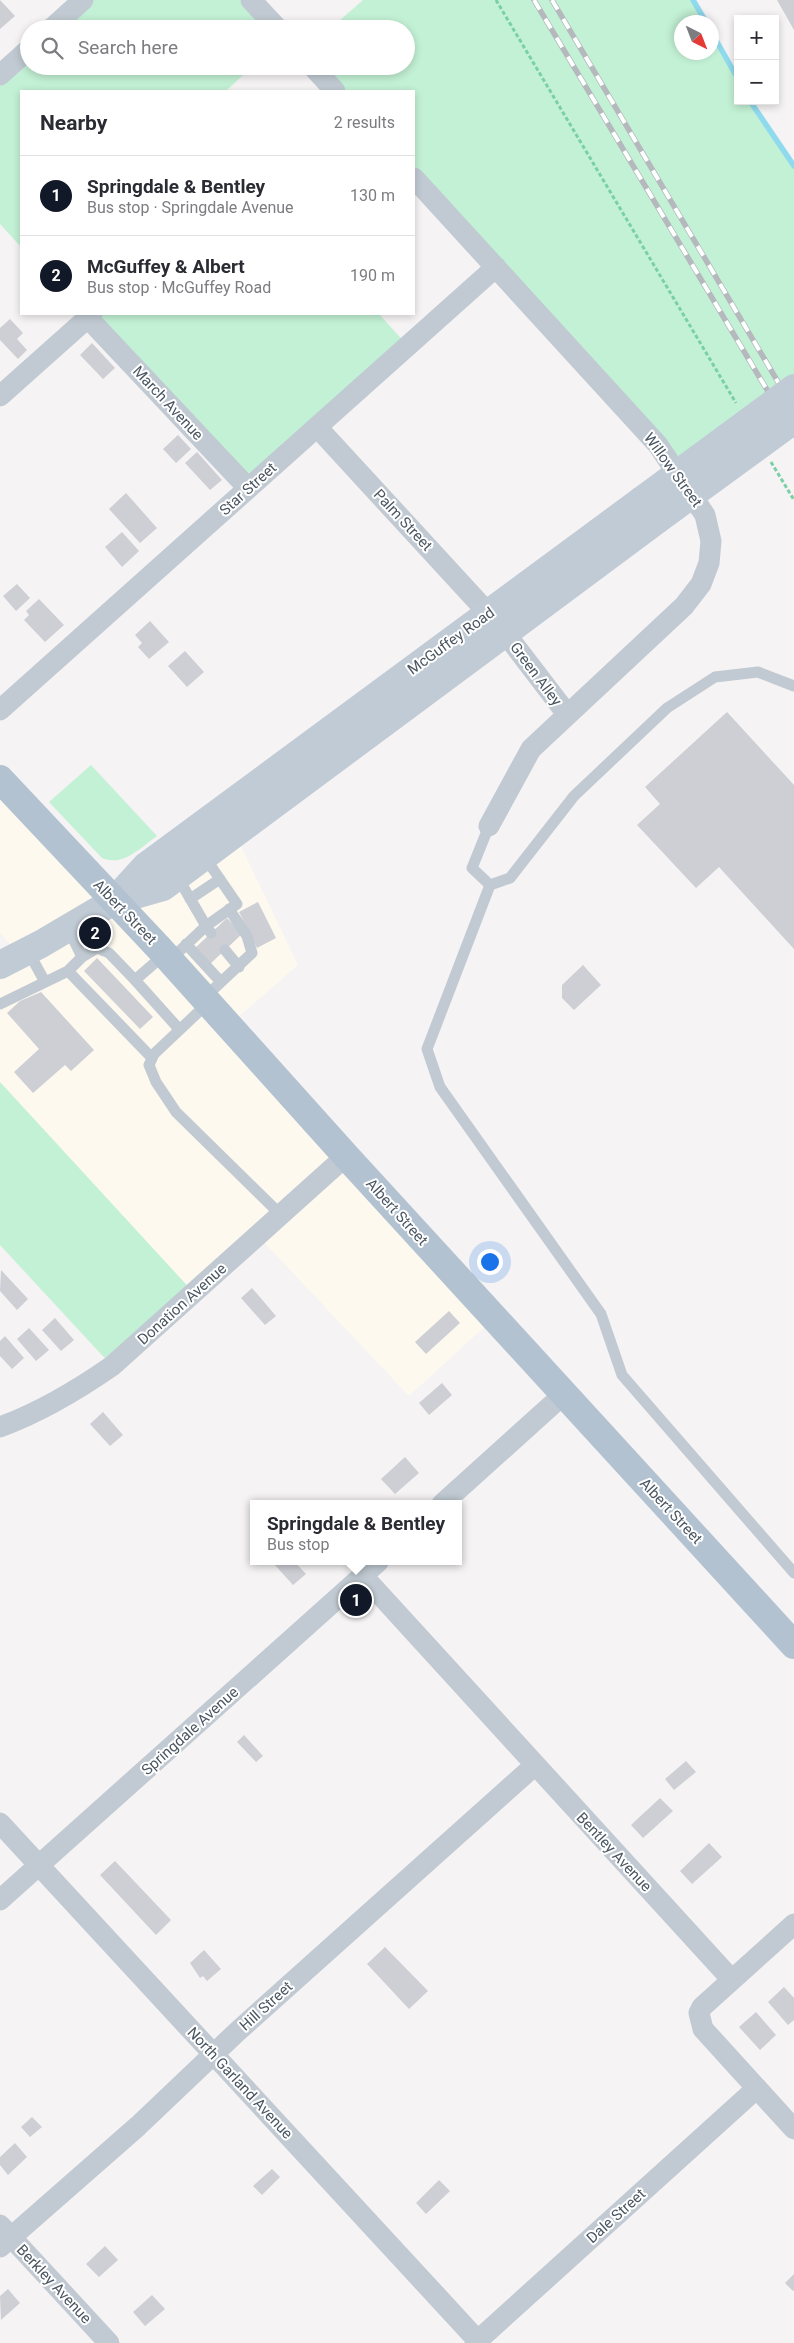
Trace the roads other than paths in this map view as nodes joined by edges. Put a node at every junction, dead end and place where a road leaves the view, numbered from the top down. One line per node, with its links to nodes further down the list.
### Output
1 (83, 0): 3 (street)
2 (251, 0): 4 (street)
3 (61, 20)
4 (270, 20)
5 (20, 57): 6 (street)
6 (0, 75)
7 (320, 75): 8 (street)
8 (334, 90)
9 (415, 179): 10 (street, Willow Street)
10 (496, 267): 15 (street, Star Street); 21 (street, Willow Street)
11 (90, 316): 13 (street); 16 (street, March Avenue)
12 (794, 388): 17 (main road, McGuffey Road, bridge)
13 (0, 396)
14 (794, 420): 17 (main road, McGuffey Road, bridge)
15 (317, 427): 16 (street, Star Street); 18 (street, Palm Street)
16 (248, 488): 20 (street, Star Street)
17 (650, 510): 18 (main road, McGuffey Road)
18 (497, 623): 21 (street, Green Alley); 24 (main road, McGuffey Road); 28 (main road, McGuffey Road)
19 (794, 686): 26 (lane)
20 (0, 710)
21 (567, 714): 23 (street, Willow Street)
22 (0, 779): 28 (main road, Albert Street)
23 (489, 826): 26 (lane)
24 (204, 856): 25 (lane); 27 (main road, McGuffey Road)
25 (220, 879): 27 (lane); 29 (lane)
26 (490, 885): 51 (lane)
27 (184, 887): 28 (main road, McGuffey Road); 31 (lane)
28 (114, 901): 30 (main road, McGuffey Road); 34 (main road, Albert Street)
29 (229, 909): 31 (lane); 37 (lane)
30 (68, 928): 32 (main road, McGuffey Road); 35 (lane)
31 (208, 930): 34 (lane)
32 (28, 950): 36 (main road, McGuffey Road); 40 (lane)
33 (225, 950): 37 (lane)
34 (174, 953): 39 (lane); 41 (main road, Albert Street)
35 (82, 957): 38 (lane); 39 (lane)
36 (0, 965)
37 (239, 966): 41 (lane)
38 (68, 971): 40 (lane); 44 (lane)
39 (135, 980): 43 (lane)
40 (45, 982): 42 (lane)
41 (211, 994): 43 (lane); 45 (main road, Albert Street)
42 (0, 1004)
43 (179, 1029): 44 (lane)
44 (152, 1058): 46 (lane)
45 (346, 1156): 46 (street, Donation Avenue); 47 (main road, Albert Street)
46 (281, 1215): 48 (street, Donation Avenue)
47 (564, 1394): 49 (street); 53 (main road, Albert Street)
48 (0, 1427)
49 (446, 1500)
50 (374, 1565): 52 (street, Springdale Avenue)
51 (794, 1573)
52 (362, 1576): 54 (street, Bentley Avenue); 56 (street, Springdale Avenue)
53 (794, 1645)
54 (534, 1766): 59 (street, Bentley Avenue); 60 (street, Hill Street)
55 (0, 1824): 56 (street, North Garland Avenue)
56 (39, 1865): 57 (street, Springdale Avenue); 60 (street, North Garland Avenue)
57 (0, 1900)
58 (794, 1924): 59 (street)
59 (732, 1980): 61 (street)
60 (214, 2054): 63 (street, Hill Street); 64 (street, North Garland Avenue)
61 (756, 2088): 62 (street); 64 (street, Dale Street)
62 (794, 2129)
63 (4, 2236): 65 (street, Berkley Avenue)
64 (478, 2342)
65 (109, 2343)

